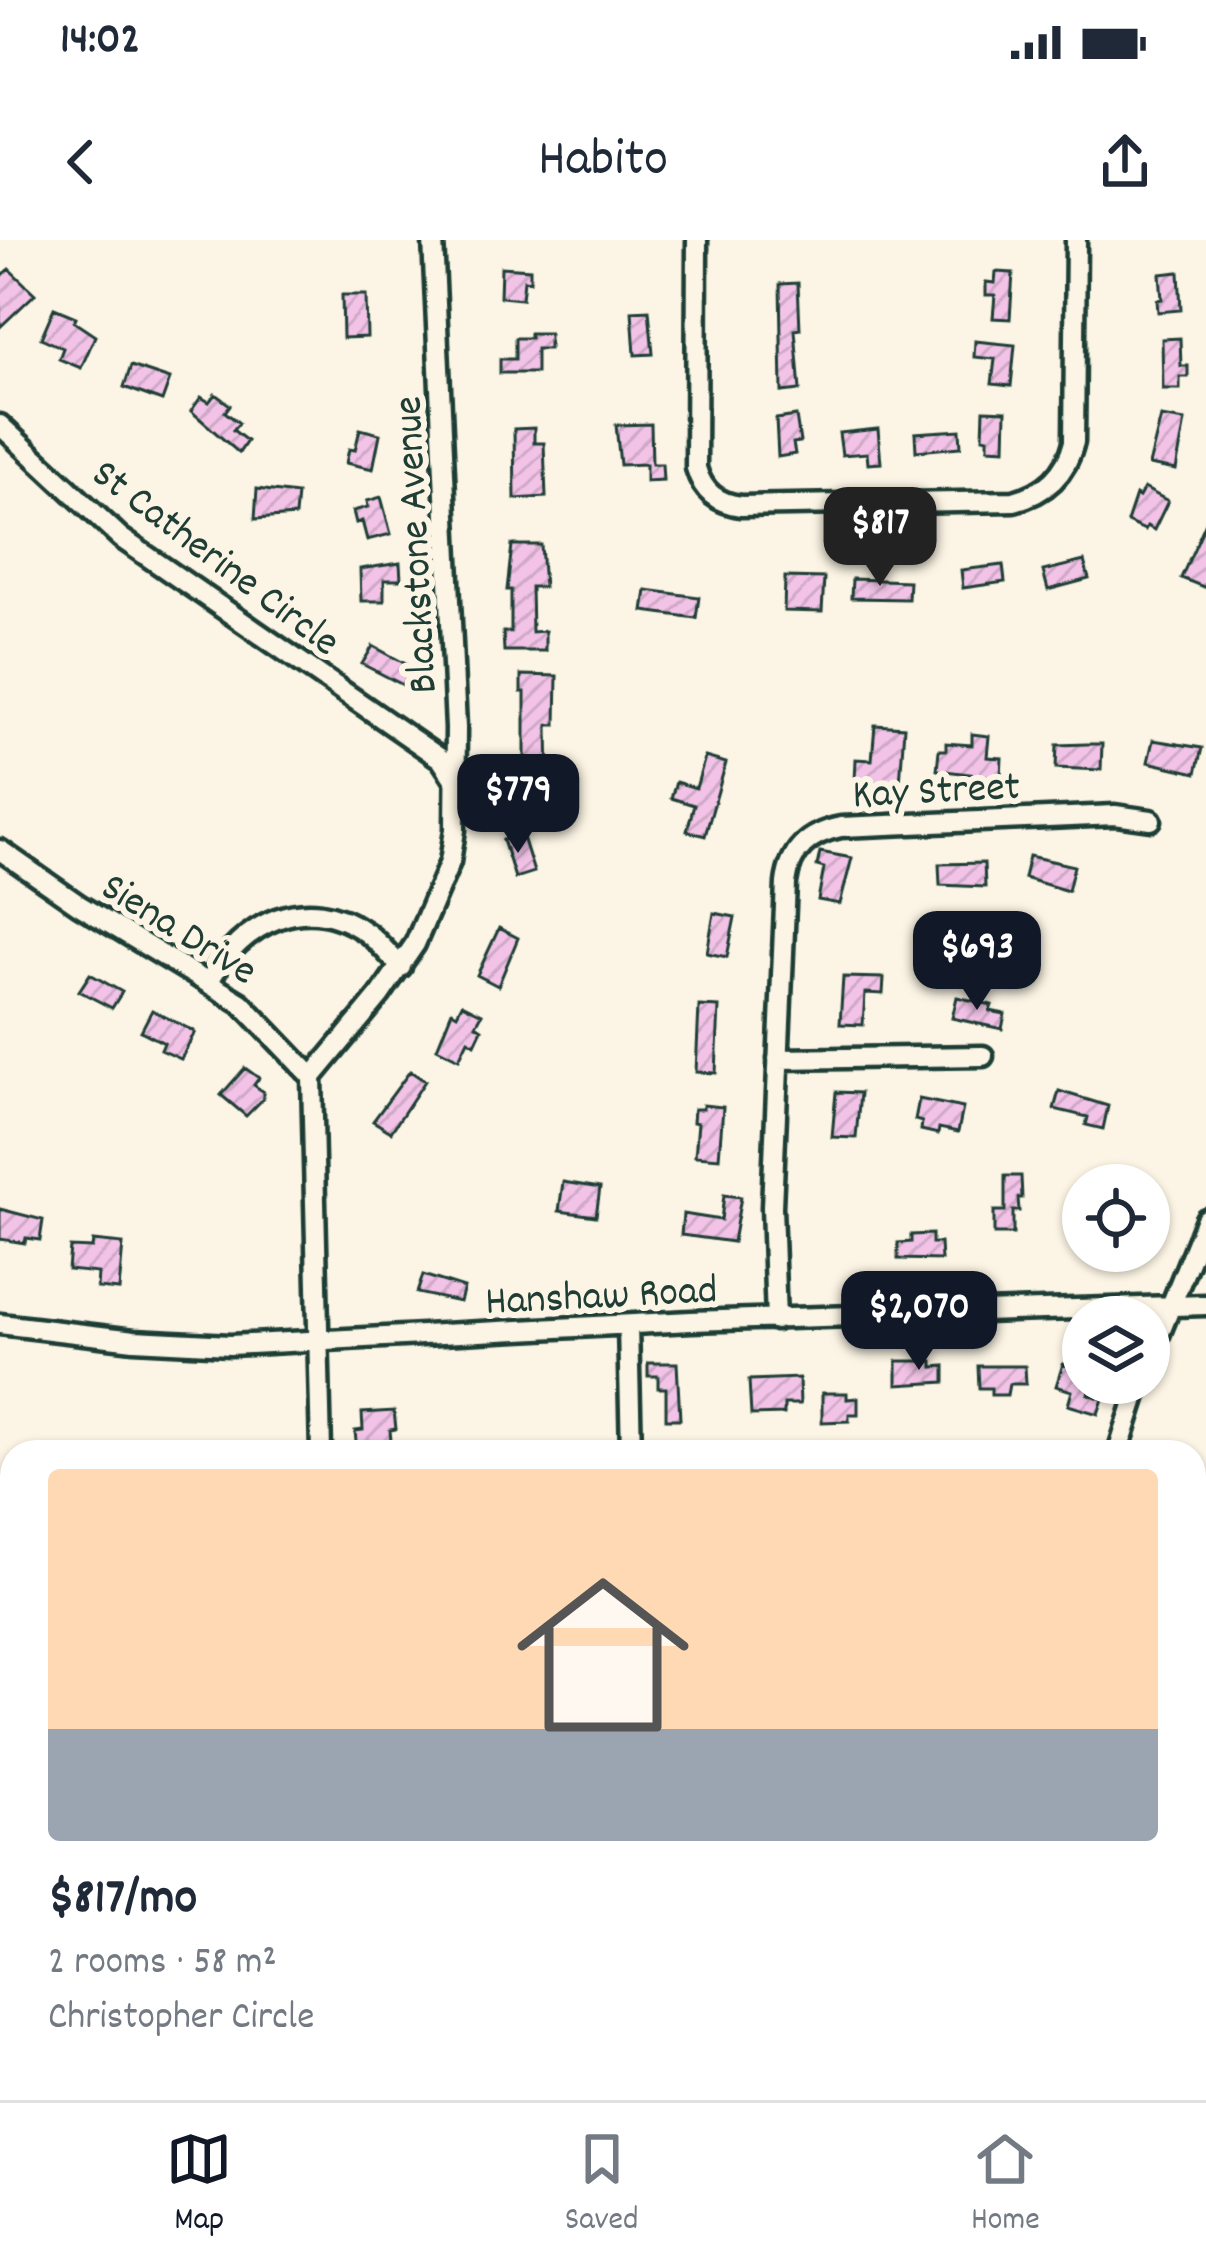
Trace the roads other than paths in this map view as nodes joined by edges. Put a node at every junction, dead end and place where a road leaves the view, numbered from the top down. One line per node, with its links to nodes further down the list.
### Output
1 (434, 240): 5 (street, Blackstone Avenue)
2 (697, 240): 3 (street)
3 (1076, 240)
4 (0, 425): 5 (street, St Catherine Circle)
5 (454, 779): 8 (street, Blackstone Avenue)
6 (1151, 820): 11 (street, Kay Street)
7 (0, 850): 9 (street, Siena Drive)
8 (400, 967): 9 (street); 12 (street, Blackstone Avenue)
9 (209, 981): 12 (street, Siena Drive)
10 (983, 1056): 11 (street)
11 (778, 1059): 17 (street, Kay Street)
12 (312, 1077): 20 (street)
13 (1206, 1219): 15 (street)
14 (1206, 1305): 15 (street, Hanshaw Road)
15 (1170, 1306)
16 (1062, 1310): 17 (street, Hanshaw Road)
17 (776, 1320): 19 (street, Hanshaw Road)
18 (0, 1324): 20 (street, Hanshaw Road)
19 (628, 1325): 20 (street, Hanshaw Road); 23 (street)
20 (316, 1342): 22 (street)
21 (1133, 1404): 24 (street)
22 (320, 1440)
23 (631, 1440)
24 (1122, 1440)

